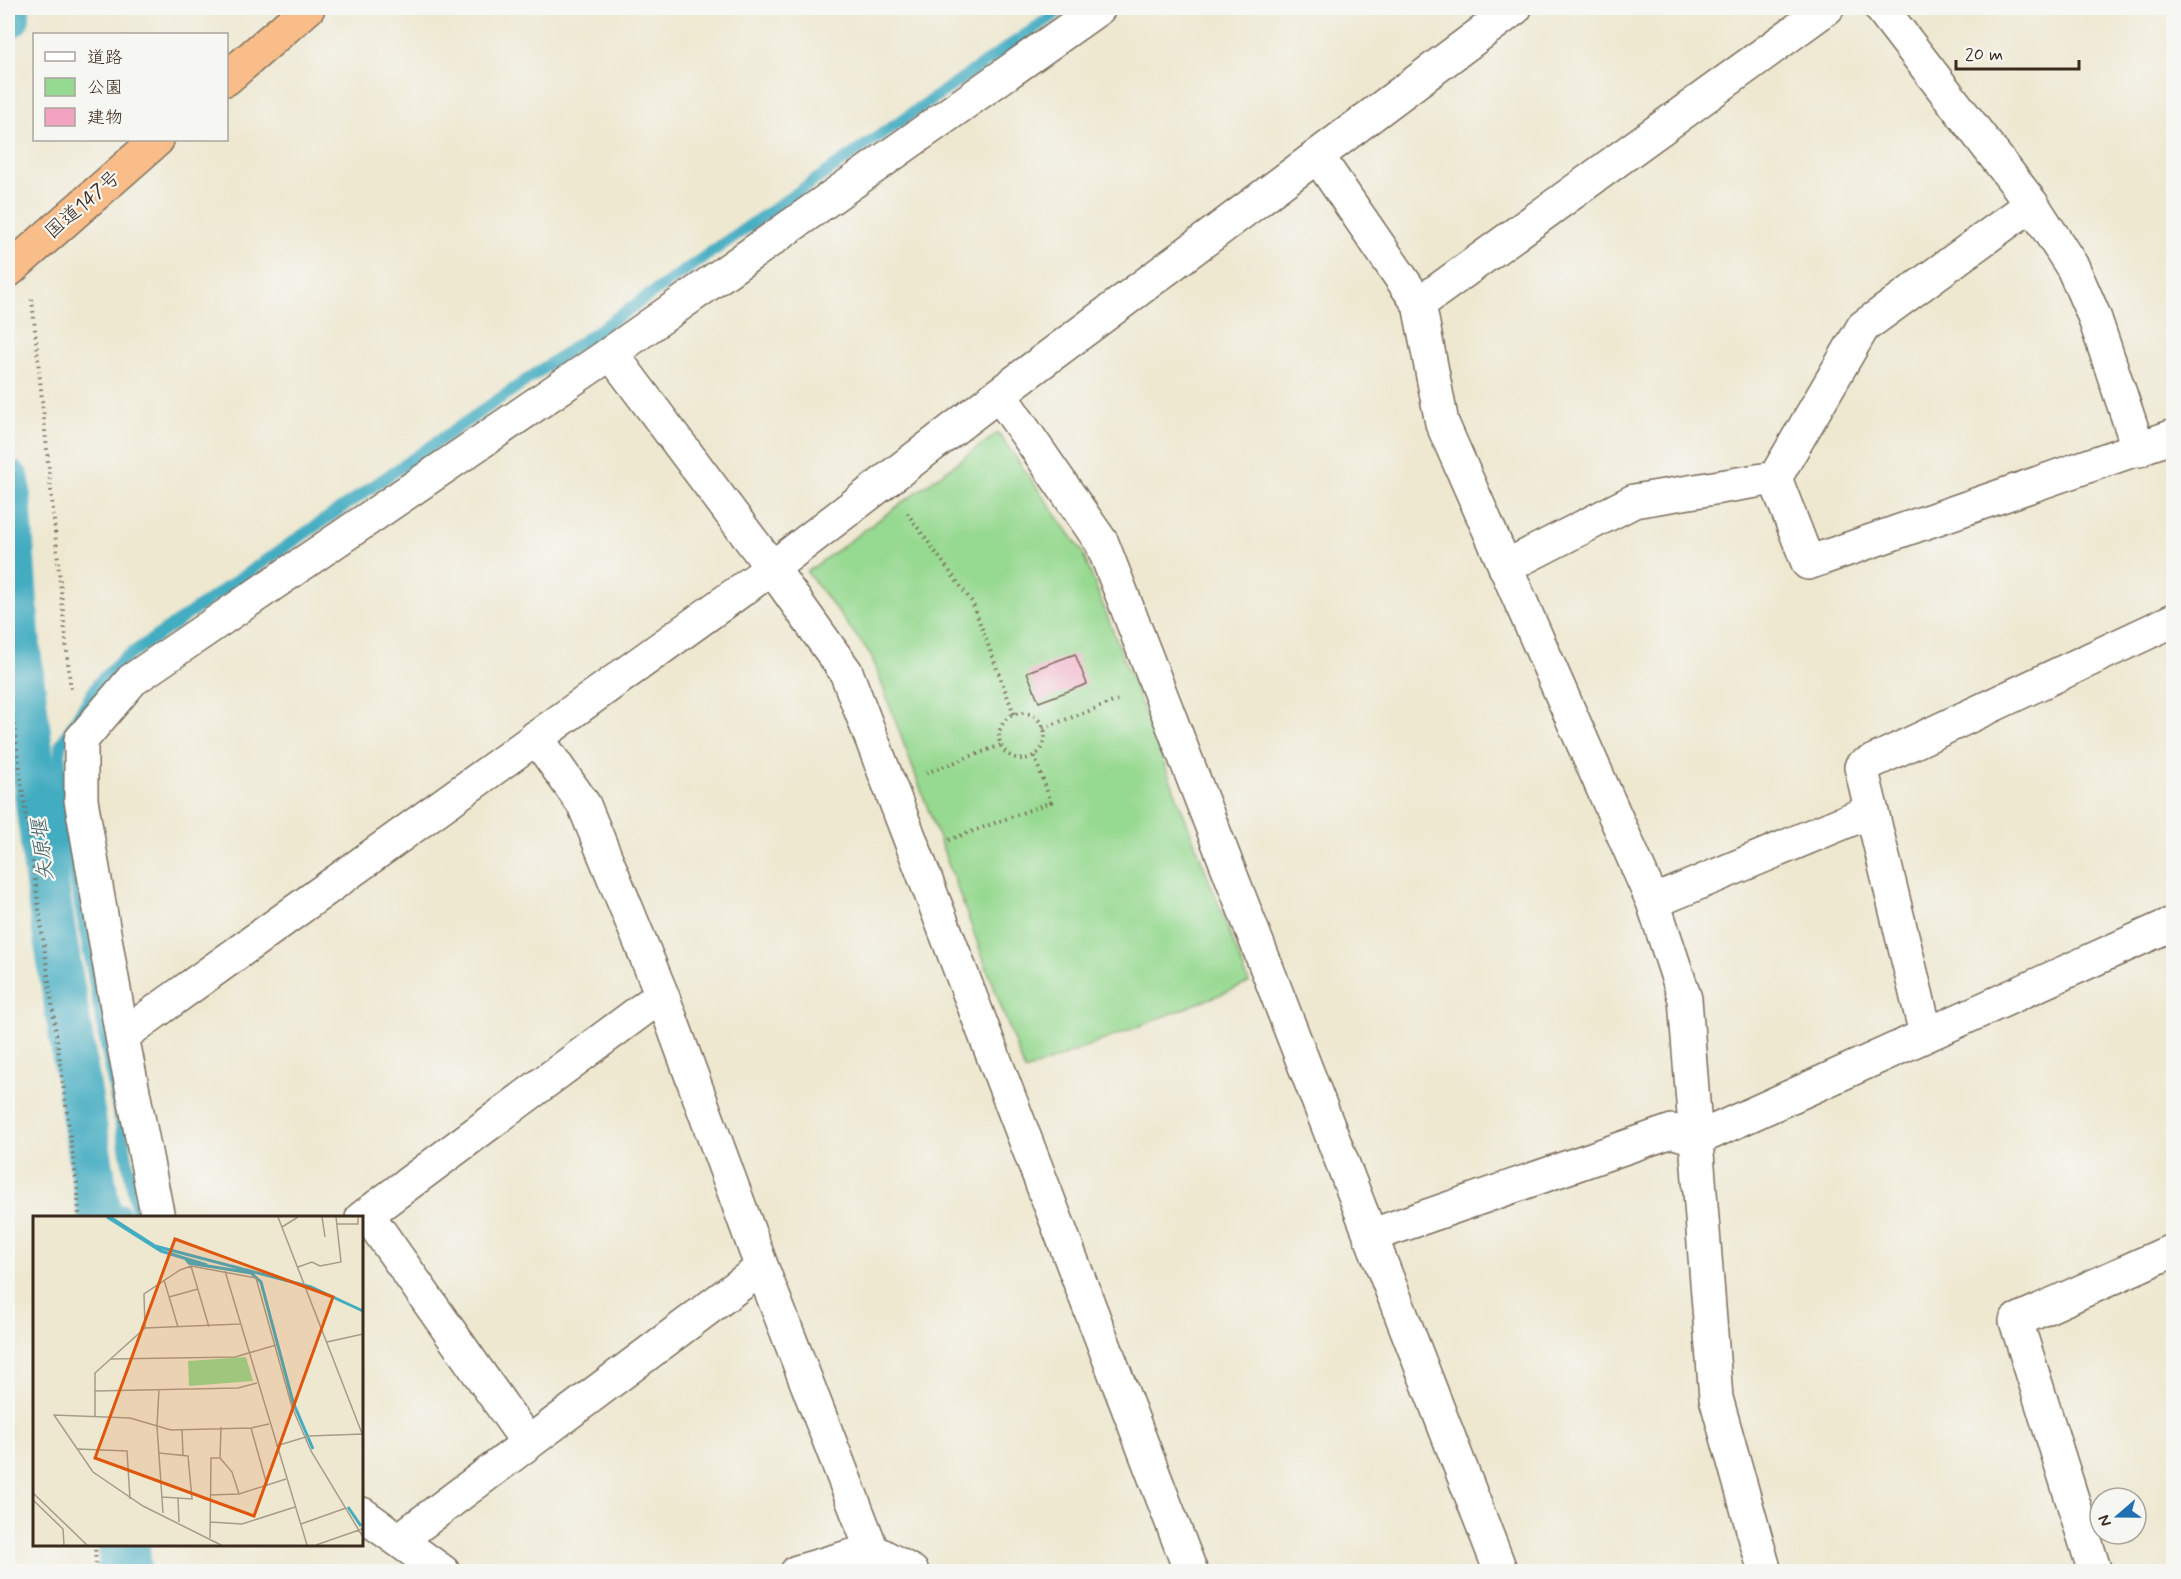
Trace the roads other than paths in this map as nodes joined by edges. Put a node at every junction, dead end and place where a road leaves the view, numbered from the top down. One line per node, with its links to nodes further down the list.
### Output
1 (308, 8): 7 (highway)
2 (1099, 8): 13 (street)
3 (1515, 8): 6 (street)
4 (1827, 8): 12 (street)
5 (1881, 8): 10 (street)
6 (1481, 17): 9 (street)
7 (228, 77)
8 (157, 141): 11 (highway, 国道147号)
9 (1318, 157): 12 (street); 14 (street)
10 (2032, 204): 16 (street); 17 (street)
11 (17, 263)
12 (1419, 304): 18 (street)
13 (611, 353): 19 (street); 27 (street)
14 (999, 394): 19 (street); 31 (street)
15 (2174, 436): 16 (street)
16 (2139, 450): 17 (street)
17 (1775, 478): 18 (street)
18 (1505, 567): 23 (street)
19 (772, 568): 21 (street); 41 (street)
20 (2174, 620): 22 (street)
21 (536, 737): 25 (street); 27 (street)
22 (1871, 811): 23 (street); 26 (street)
23 (1653, 902): 28 (street)
24 (2174, 923): 26 (street)
25 (662, 994): 30 (street); 33 (street)
26 (1926, 1034): 28 (street)
27 (122, 1036): 29 (street)
28 (1697, 1139): 31 (street); 43 (street)
29 (158, 1216)
30 (364, 1216): 34 (street)
31 (1370, 1236): 42 (street)
32 (2174, 1250): 44 (street)
33 (762, 1268): 34 (street); 37 (street)
34 (528, 1443): 36 (street)
35 (363, 1515): 36 (street)
36 (399, 1540): 38 (street)
37 (872, 1550): 39 (street); 40 (street)
38 (443, 1572)
39 (797, 1572)
40 (912, 1572)
41 (1191, 1572)
42 (1501, 1572)
43 (1765, 1572)
44 (2095, 1572)

